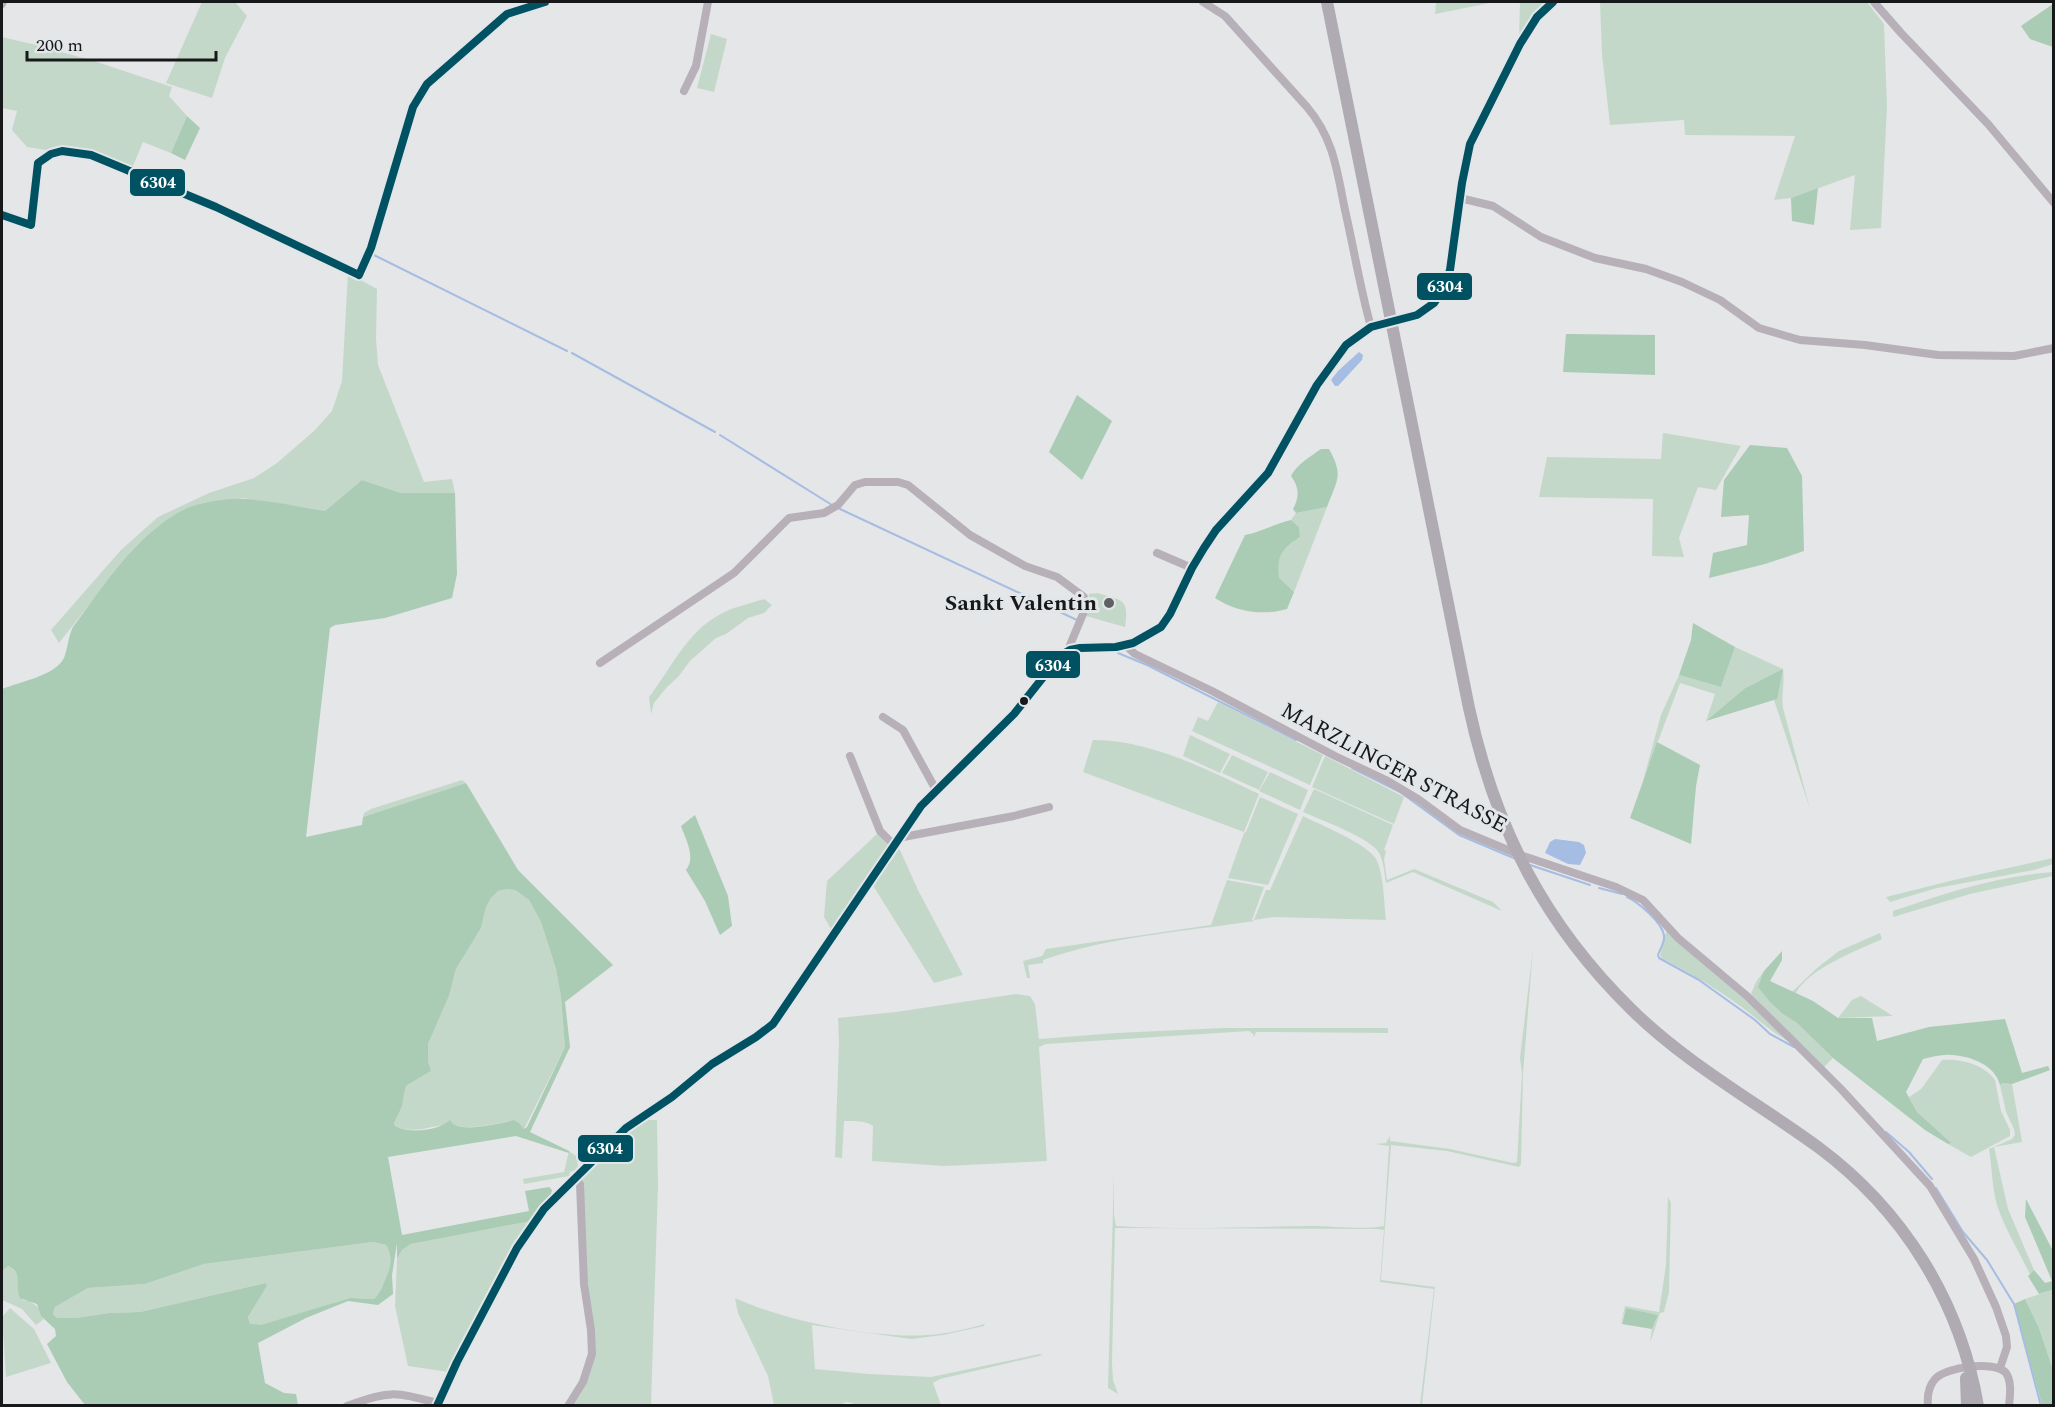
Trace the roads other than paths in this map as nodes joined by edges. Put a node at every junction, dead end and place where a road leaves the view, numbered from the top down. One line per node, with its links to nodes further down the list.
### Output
1 (545, 2): 10 (street)
2 (708, 2): 7 (street)
3 (1203, 2): 11 (street)
4 (1327, 2): 25 (main road)
5 (1552, 2): 8 (street)
6 (1874, 2): 9 (street)
7 (684, 91)
8 (1460, 198): 11 (street); 12 (street)
9 (2054, 203)
10 (2, 215)
11 (1371, 327): 14 (street)
12 (2054, 348)
13 (1157, 552): 14 (street)
14 (1192, 568): 15 (street)
15 (1125, 645): 16 (street); 24 (street, MARZLINGER STRASSE)
16 (1070, 650): 17 (street); 20 (street)
17 (600, 663)
18 (883, 717): 20 (street)
19 (850, 756): 22 (street)
20 (936, 790): 22 (street)
21 (1049, 807): 22 (street)
22 (896, 842): 23 (street)
23 (574, 1177): 26 (street); 28 (street)
24 (2000, 1368): 29 (street); 32 (street)
25 (1969, 1377): 30 (main road); 31 (main road)
26 (438, 1404): 27 (street)
27 (347, 1406)
28 (568, 1406)
29 (1928, 1406)
30 (1967, 1406)
31 (1978, 1406)
32 (2009, 1406)

